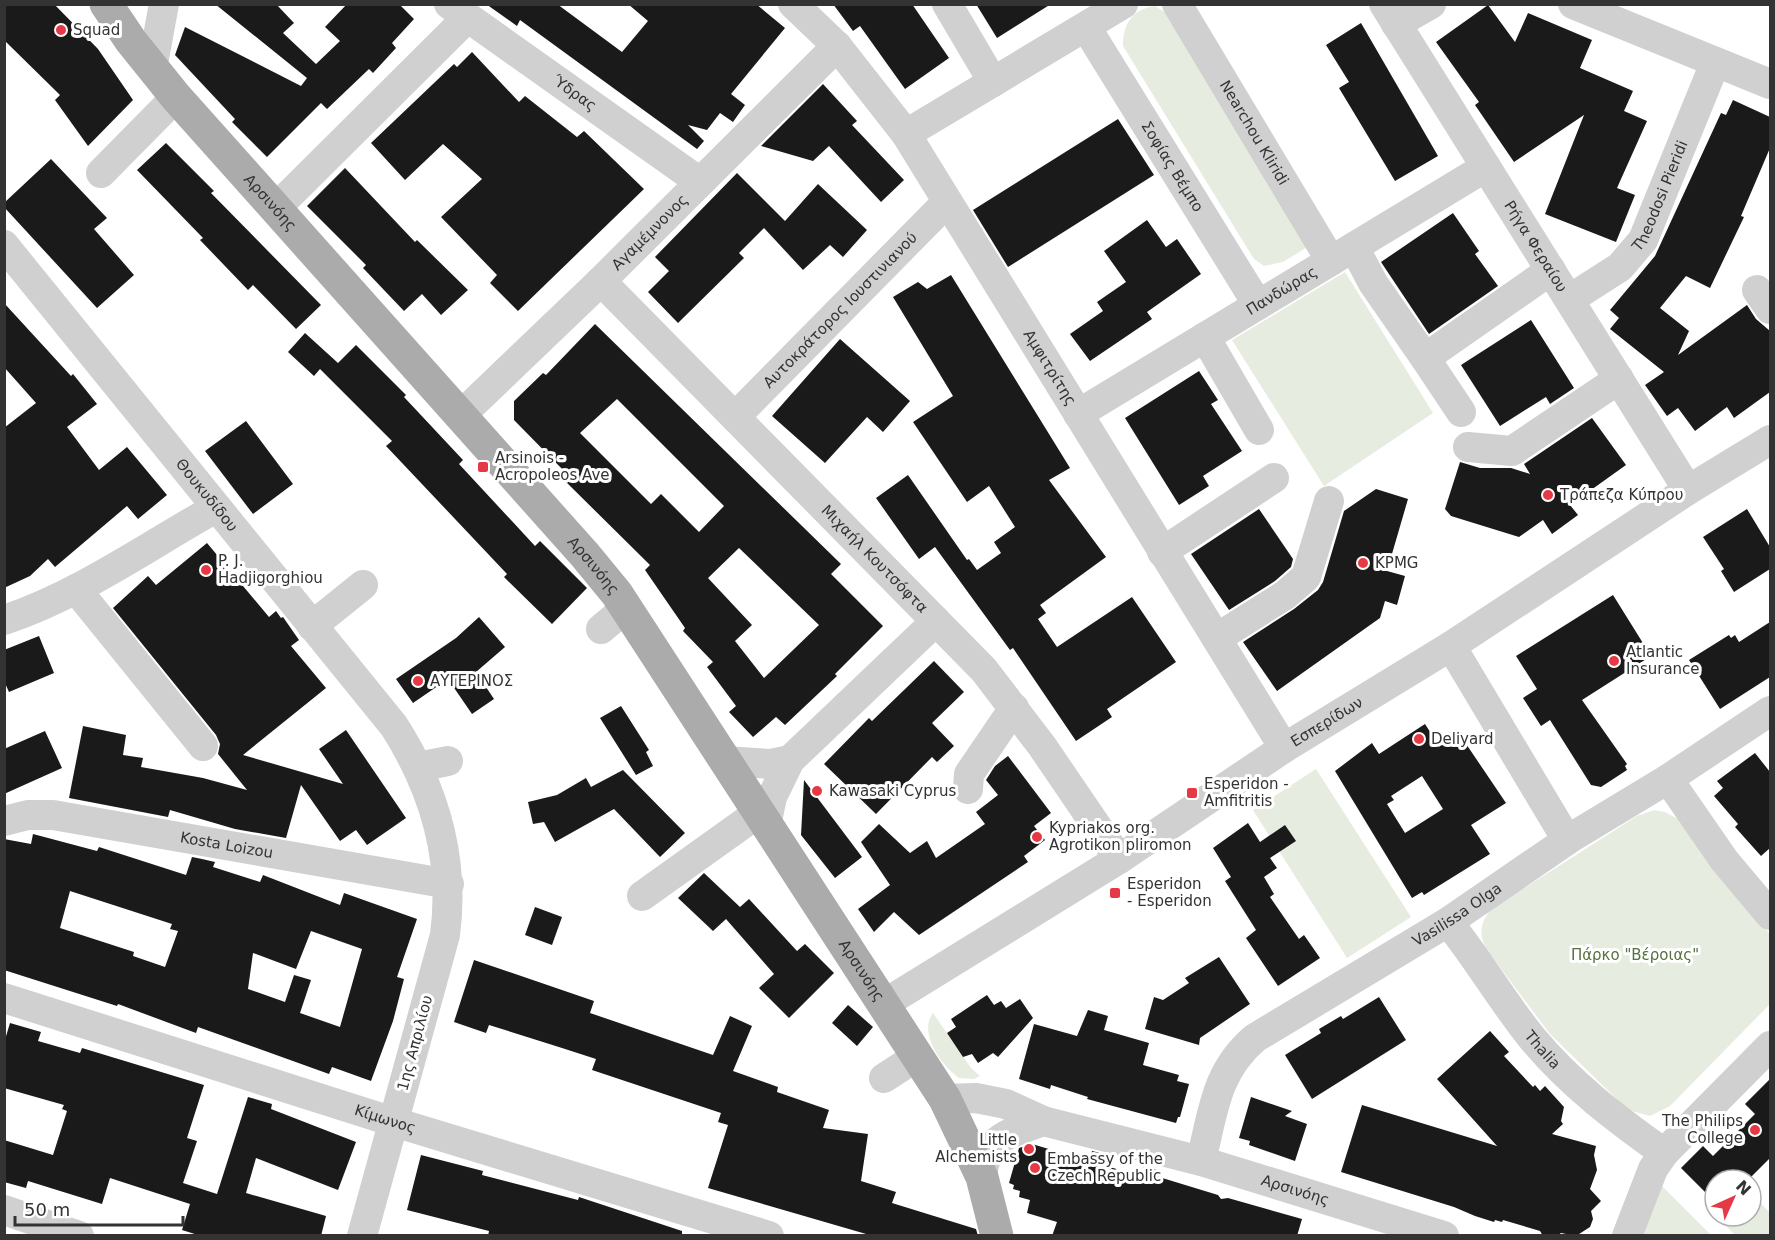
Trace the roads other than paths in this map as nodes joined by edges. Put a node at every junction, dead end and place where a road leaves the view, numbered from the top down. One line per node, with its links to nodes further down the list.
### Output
1 (106, 4): 14 (main road, Αρσινόης)
2 (164, 4): 14 (street)
3 (793, 4): 12 (street, Αμφιτρίτης)
4 (947, 4): 15 (street)
5 (1123, 4): 11 (street)
6 (1177, 4): 25 (street, Nearchou Kliridi)
7 (1431, 4): 10 (street)
8 (1574, 4): 13 (street)
9 (458, 11): 21 (street, Ύδρας); 23 (street)
10 (1390, 14): 19 (street, Ρήγα Φεραίου)
11 (1086, 27): 15 (street); 29 (street, Σοφίας Βέμπο)
12 (837, 46): 18 (street, Αμφιτρίτης); 21 (street, Αγαμέμνονος)
13 (1715, 63): 16 (street); 28 (street, Theodosi Pieridi)
14 (152, 69): 17 (main road, Αρσινόης)
15 (993, 82): 18 (street)
16 (1770, 84)
17 (176, 97): 20 (street); 23 (main road, Αρσινόης)
18 (906, 134): 22 (street, Αμφιτρίτης)
19 (1486, 167): 25 (street, Πανδώρας); 26 (street, Ρήγα Φεραίου)
20 (101, 173)
21 (700, 182): 27 (street, Αγαμέμνονος)
22 (947, 202): 34 (street, Αμφιτρίτης); 36 (street, Αυτοκράτορος Ιουστινιανού)
23 (276, 208): 35 (main road, Αρσινόης)
24 (6, 249): 43 (street, Θουκυδίδου)
25 (1343, 254): 29 (street, Πανδώρας); 31 (street, Nearchou Kliridi)
26 (1551, 270): 28 (street, Ρήγα Φεραίου); 31 (street)
27 (601, 281): 35 (street, Αγαμέμνονος); 36 (street, Μιχαήλ Κουτσόφτα)
28 (1570, 299): 32 (street, Ρήγα Φεραίου)
29 (1258, 305): 30 (street, Πανδώρας)
30 (1205, 337): 34 (street, Πανδώρας); 37 (street)
31 (1425, 358): 33 (street, Nearchou Kliridi)
32 (1618, 380): 39 (street); 41 (street, Ρήγα Φεραίου)
33 (1461, 412)
34 (1078, 414): 44 (street, Αμφιτρίτης)
35 (460, 416): 47 (main road, Αρσινόης)
36 (735, 417): 49 (street, Μιχαήλ Κουτσόφτα)
37 (1259, 430)
38 (1770, 440): 41 (street, Εσπερίδων)
39 (1468, 447)
40 (1274, 478): 44 (street)
41 (1688, 490): 53 (street, Εσπερίδων)
42 (1329, 501): 52 (street)
43 (216, 508): 46 (street); 50 (street, Θουκυδίδου)
44 (1162, 552): 52 (street, Αμφιτρίτης)
45 (363, 585): 50 (street)
46 (76, 589): 48 (street); 56 (street)
47 (626, 608): 51 (street); 60 (main road, Αρσινόης)
48 (4, 620)
49 (936, 621): 54 (street, Μιχαήλ Κουτσόφτα); 58 (street)
50 (312, 626): 61 (street, Θουκυδίδου)
51 (601, 629)
52 (1217, 638): 57 (street, Αμφιτρίτης)
53 (1451, 646): 57 (street, Εσπερίδων); 66 (street)
54 (1014, 708): 63 (street); 67 (street, Μιχαήλ Κουτσόφτα)
55 (1770, 711): 62 (street, Vasilissa Olga)
56 (203, 746)
57 (1284, 748): 67 (street, Εσπερίδων)
58 (790, 760): 60 (street); 64 (street)
59 (448, 761): 61 (street)
60 (725, 762): 64 (main road, Αρσινόης)
61 (418, 767): 68 (street, Θουκυδίδου)
62 (1668, 779): 66 (street, Vasilissa Olga); 70 (street)
63 (968, 789)
64 (762, 819): 69 (street); 73 (main road, Αρσινόης)
65 (4, 820): 68 (street, Kosta Loizou)
66 (1567, 840): 71 (street, Vasilissa Olga)
67 (1119, 859): 73 (street, Εσπερίδων)
68 (449, 884): 79 (street, 1ης Απριλίου)
69 (642, 896)
70 (1770, 915)
71 (1448, 922): 80 (street, Thalia); 81 (street, Vasilissa Olga)
72 (4, 998): 79 (street, Κίμωνος)
73 (885, 1004): 75 (main road, Αρσινόης)
74 (1770, 1046): 80 (street)
75 (918, 1056): 76 (street); 77 (main road, Αρσινόης)
76 (884, 1078)
77 (945, 1099): 78 (street, Αρσινόης); 82 (main road)
78 (1043, 1121): 81 (street, Αρσινόης); 82 (street)
79 (394, 1122): 85 (street, 1ης Απριλίου); 86 (street, Κίμωνος)
80 (1664, 1153): 89 (street)
81 (1201, 1161): 88 (street, Αρσινόης)
82 (982, 1177): 87 (main road)
83 (4, 1210): 84 (street)
84 (80, 1236)
85 (362, 1236)
86 (769, 1236)
87 (997, 1236)
88 (1444, 1236)
89 (1627, 1236)

